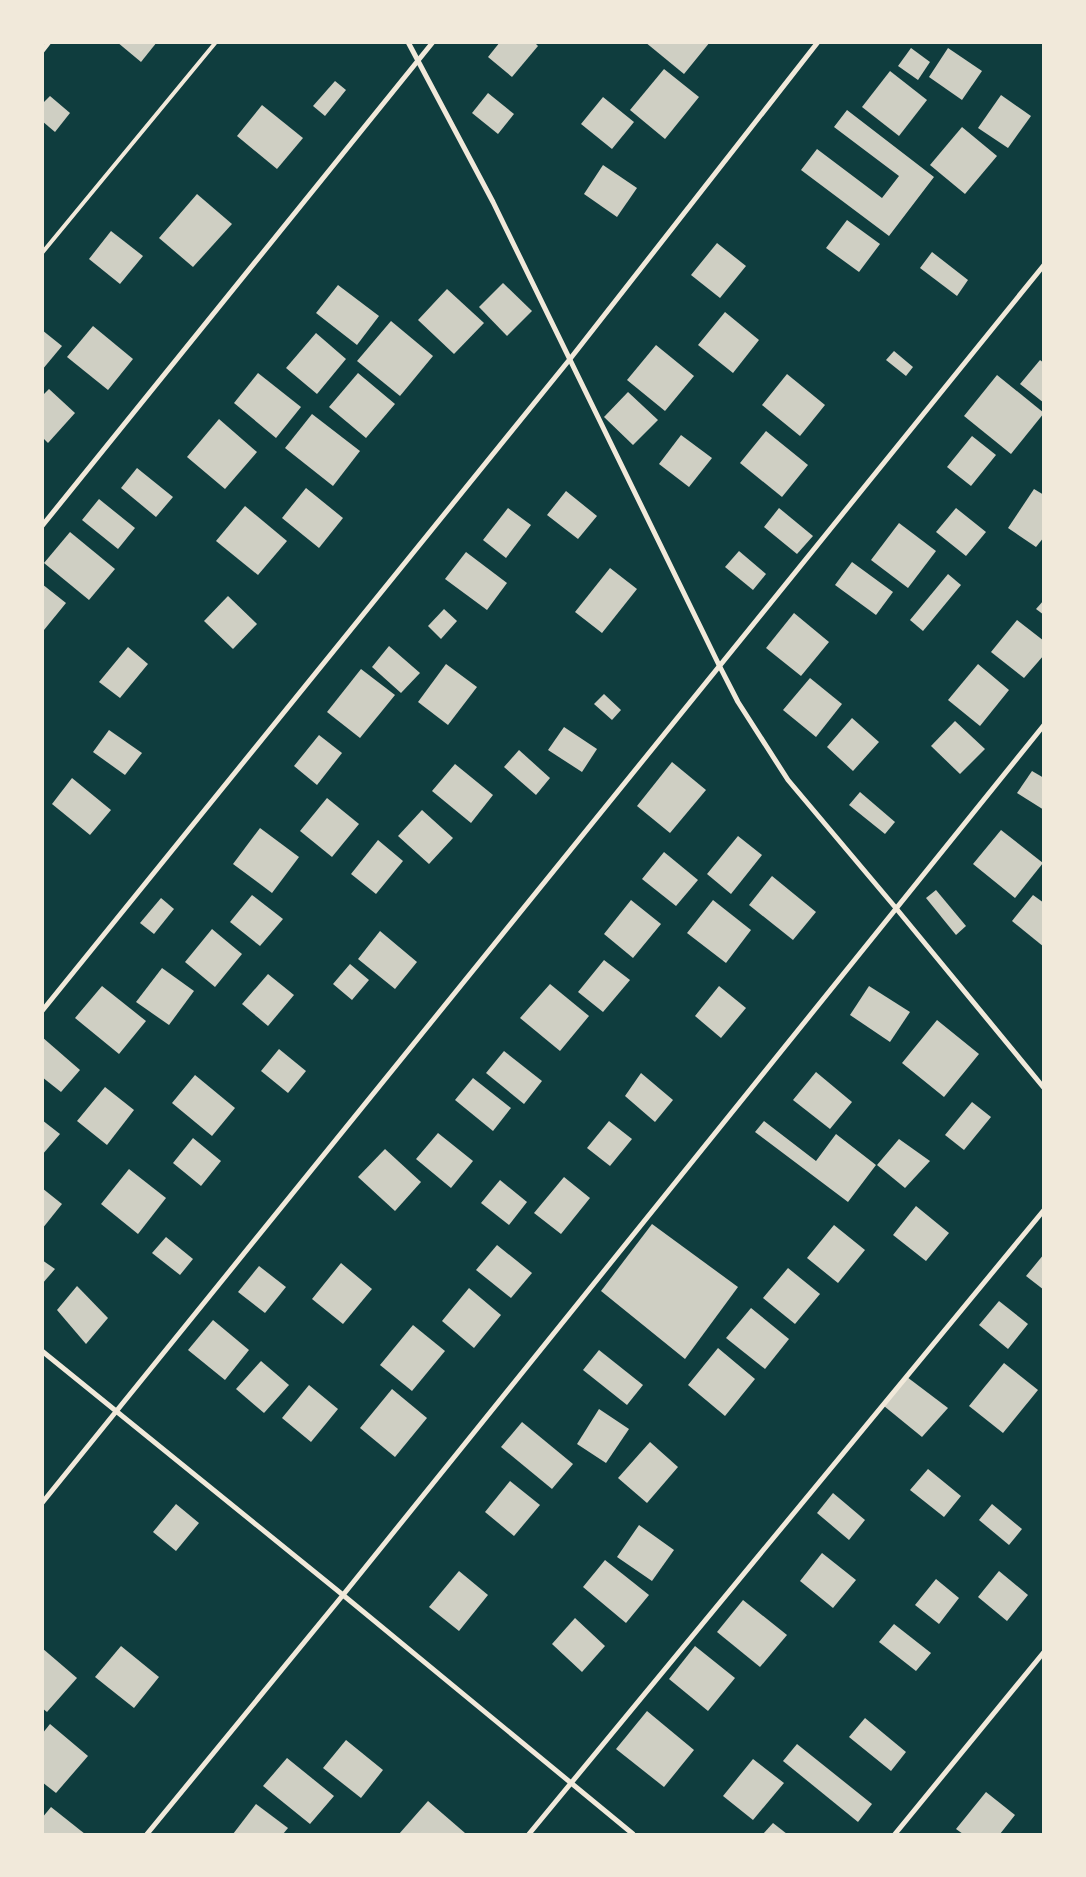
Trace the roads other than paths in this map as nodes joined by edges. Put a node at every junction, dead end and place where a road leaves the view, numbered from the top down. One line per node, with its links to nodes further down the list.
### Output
1 (49, 42): 6 (street)
2 (216, 42): 8 (lane)
3 (408, 42): 7 (street)
4 (433, 42): 7 (street)
5 (818, 42): 10 (street)
6 (42, 51)
7 (418, 61): 10 (street); 11 (street)
8 (42, 253)
9 (1044, 265): 12 (street)
10 (570, 360): 12 (street); 15 (street)
11 (42, 526)
12 (719, 665): 14 (street); 19 (street)
13 (1044, 725): 14 (street)
14 (896, 907): 16 (street); 21 (street)
15 (42, 1011)
16 (1044, 1088)
17 (1044, 1210): 23 (street)
18 (42, 1351): 19 (street)
19 (116, 1412): 20 (street); 21 (street)
20 (42, 1503)
21 (343, 1595): 23 (street); 24 (street)
22 (1044, 1652): 27 (street)
23 (570, 1783): 25 (street); 26 (street)
24 (147, 1834)
25 (529, 1834)
26 (633, 1834)
27 (895, 1834)

